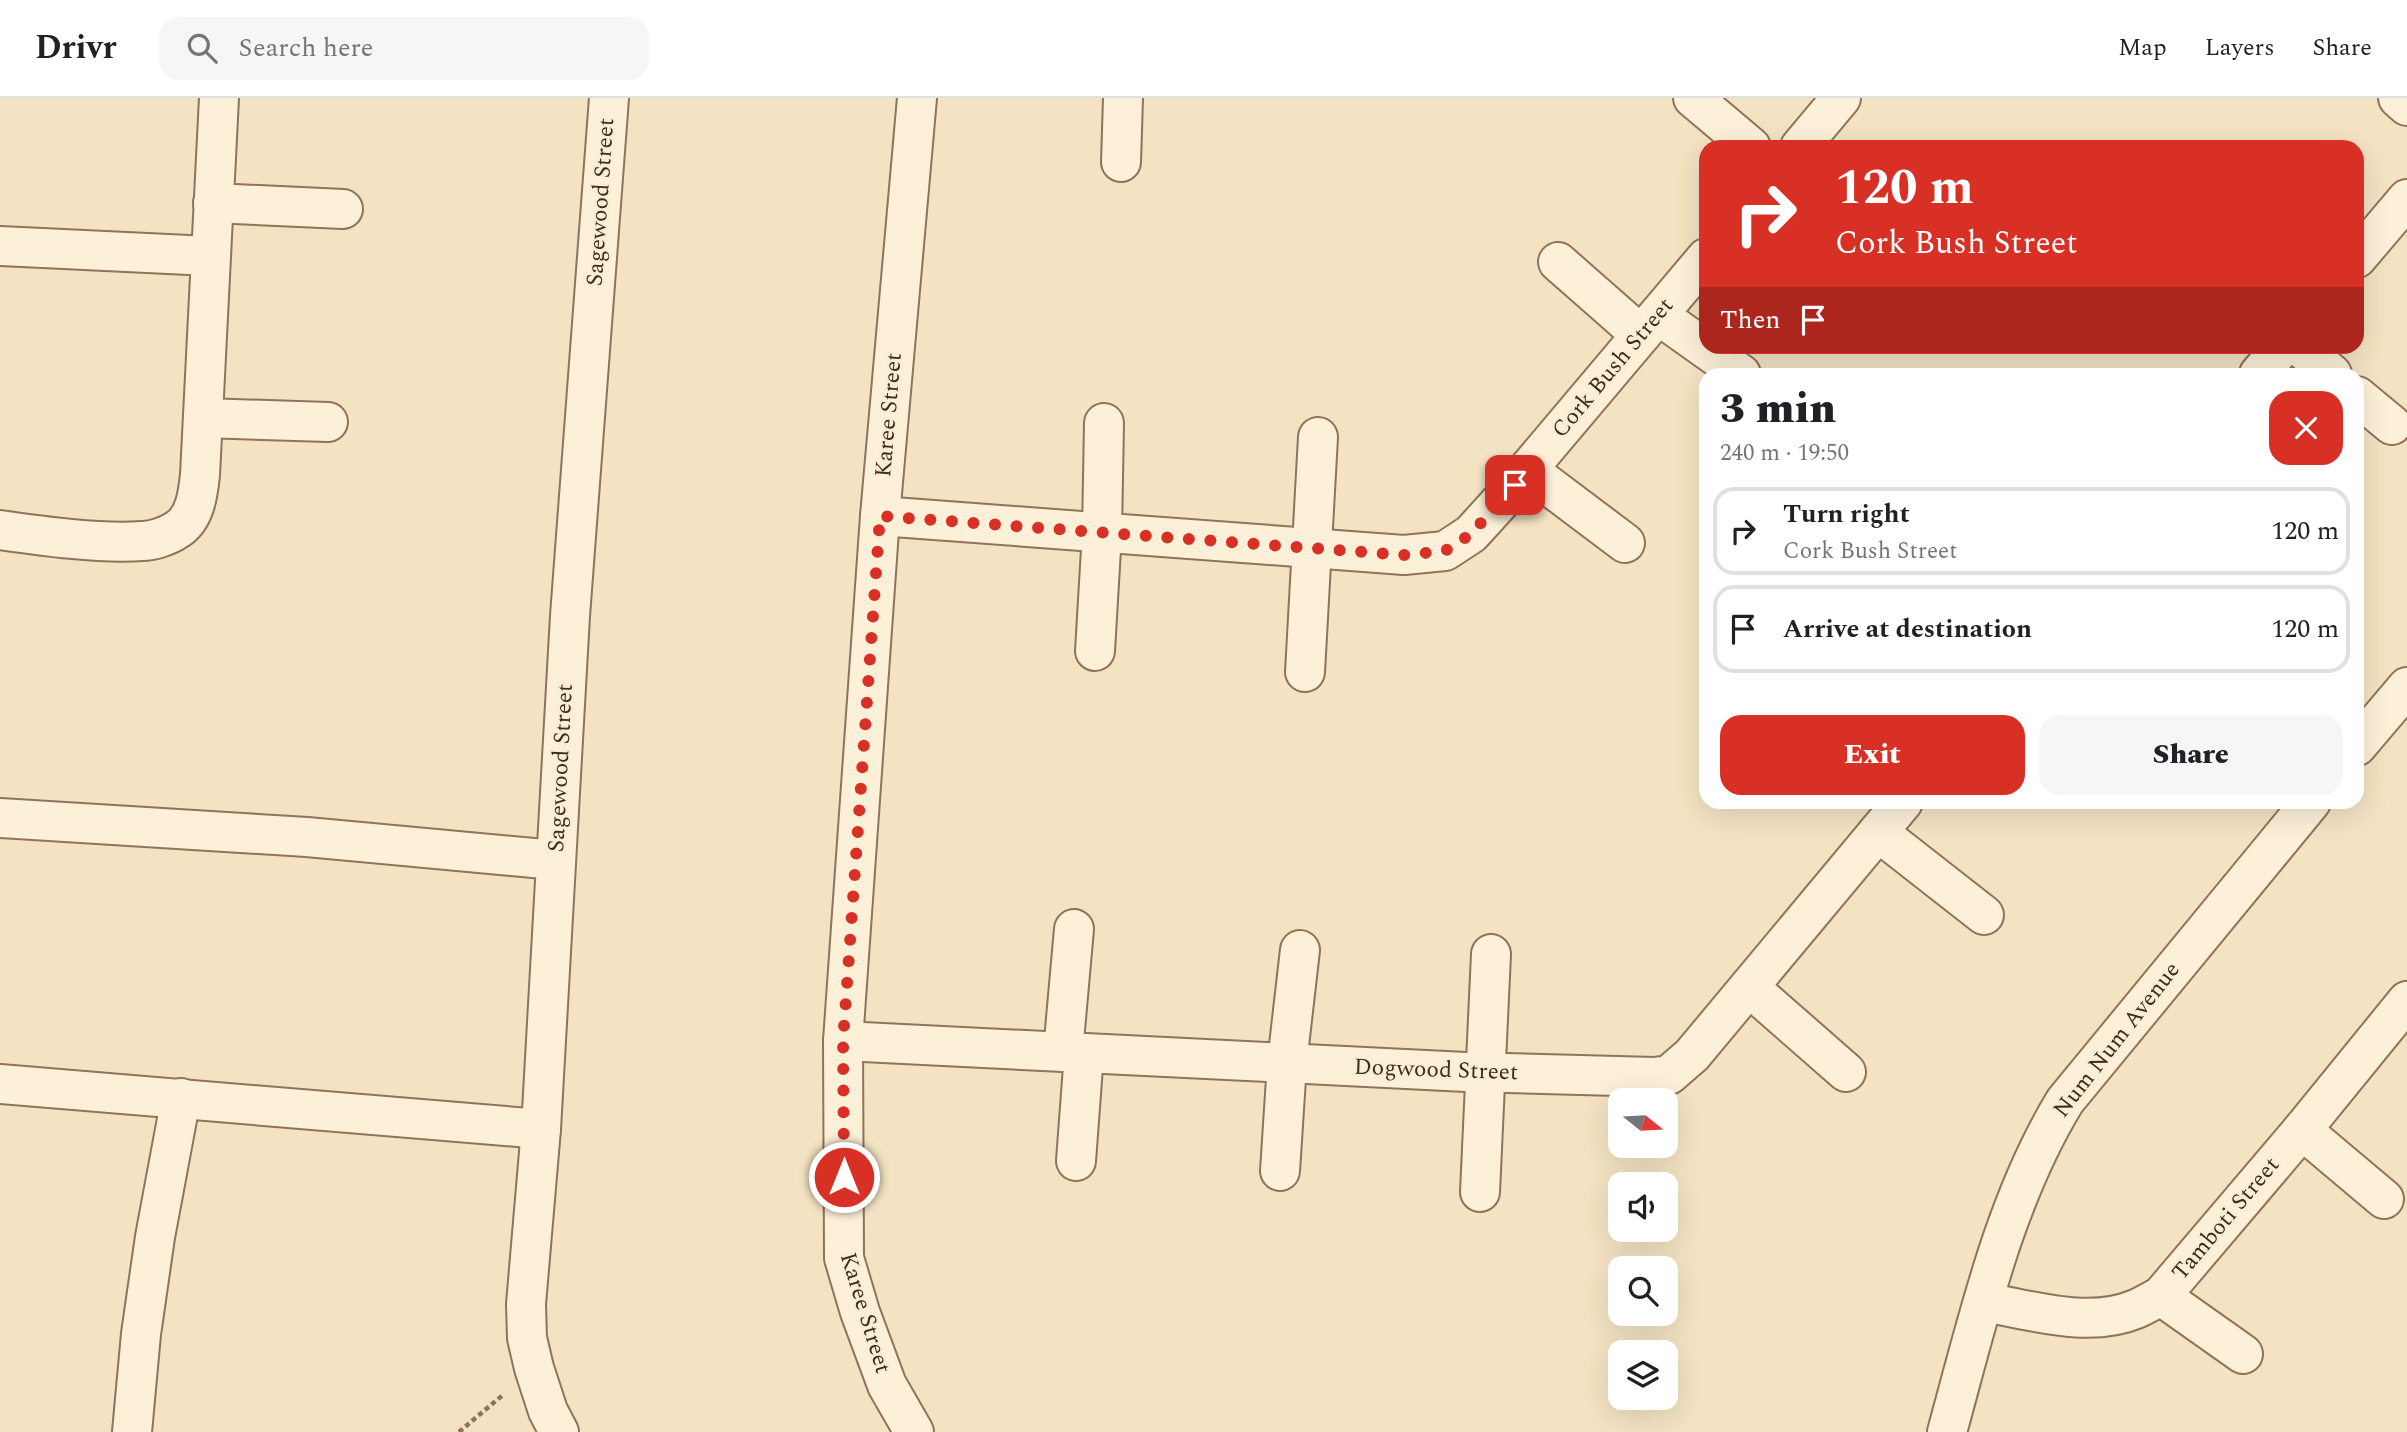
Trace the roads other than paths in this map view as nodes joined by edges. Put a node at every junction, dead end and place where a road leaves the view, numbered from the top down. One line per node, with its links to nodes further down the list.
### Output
1 (219, 98): 13 (street)
2 (609, 98): 48 (street, Sagewood Street)
3 (917, 98): 35 (street, Karee Street)
4 (1123, 98): 11 (street)
5 (1693, 98): 9 (street)
6 (1841, 98): 10 (street)
7 (2398, 98): 8 (street)
8 (2407, 106)
9 (1743, 140)
10 (1806, 140)
11 (1121, 162)
12 (2407, 200): 16 (street)
13 (213, 203): 14 (street); 17 (street)
14 (343, 209)
15 (0, 246): 17 (street)
16 (2364, 250)
17 (210, 256): 29 (street)
18 (1558, 262): 20 (street)
19 (1699, 266): 20 (street, Cork Bush Street)
20 (1649, 325): 21 (street); 34 (street, Cork Bush Street)
21 (1699, 352)
22 (1703, 354): 25 (street)
23 (2276, 354): 26 (street)
24 (2308, 354): 27 (street)
25 (1730, 368)
26 (2264, 368)
27 (2325, 368)
28 (2364, 402): 32 (street)
29 (203, 418): 30 (street); 36 (street)
30 (328, 422)
31 (1104, 423): 37 (street)
32 (2392, 425)
33 (1318, 437): 39 (street)
34 (1528, 470): 38 (street); 39 (street, Cork Bush Street)
35 (880, 516): 37 (street, Cork Bush Street); 55 (street, Karee Street)
36 (0, 530)
37 (1102, 532): 39 (street, Cork Bush Street); 40 (street)
38 (1625, 543)
39 (1312, 548): 41 (street)
40 (1095, 651)
41 (1305, 672)
42 (2407, 687): 43 (street)
43 (2364, 739)
44 (1897, 809): 47 (street, Dogwood Street)
45 (2306, 809): 69 (street, Num Num Avenue)
46 (0, 818): 48 (street)
47 (1878, 832): 49 (street); 53 (street, Dogwood Street)
48 (555, 860): 62 (street, Sagewood Street)
49 (1984, 915)
50 (1074, 929): 56 (street)
51 (1300, 950): 57 (street)
52 (1491, 954): 58 (street)
53 (1749, 987): 58 (street, Dogwood Street); 59 (street)
54 (2407, 1001): 63 (street, Tamboti Street)
55 (843, 1041): 56 (street, Dogwood Street); 73 (street, Karee Street)
56 (1073, 1053): 57 (street, Dogwood Street); 64 (street)
57 (1287, 1063): 58 (street, Dogwood Street); 65 (street)
58 (1485, 1072): 66 (street)
59 (1846, 1072)
60 (0, 1084): 61 (street)
61 (181, 1098): 62 (street); 71 (street)
62 (541, 1129): 72 (street, Sagewood Street)
63 (2302, 1130): 67 (street); 68 (street, Tamboti Street)
64 (1076, 1161)
65 (1280, 1171)
66 (1480, 1192)
67 (2384, 1199)
68 (2161, 1296): 69 (street, Tamboti Street); 70 (street)
69 (1983, 1302): 74 (street, Num Num Avenue)
70 (2243, 1354)
71 (132, 1432)
72 (559, 1432)
73 (914, 1432)
74 (1947, 1432)

